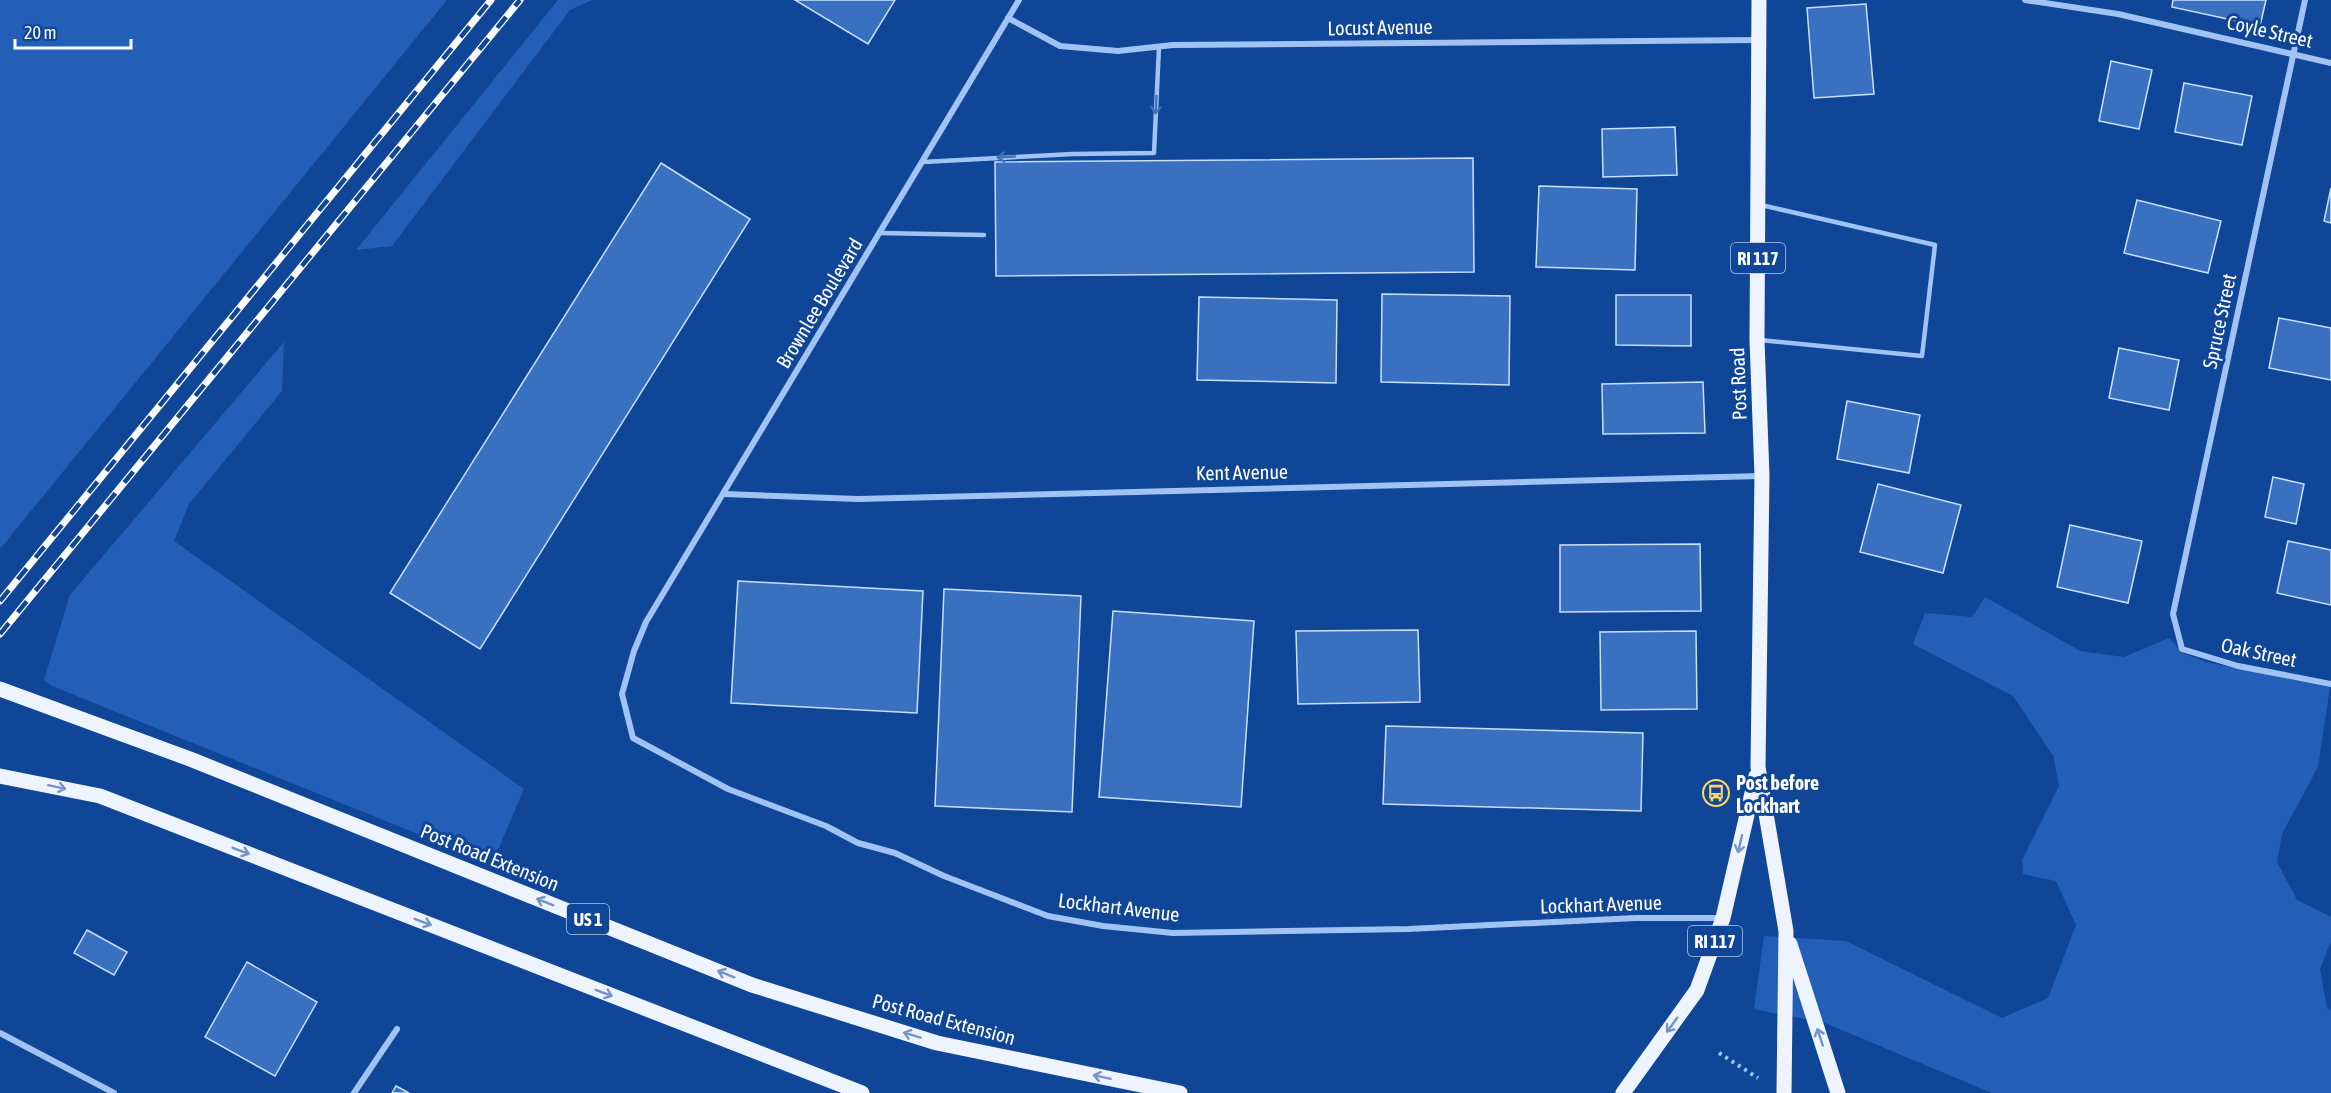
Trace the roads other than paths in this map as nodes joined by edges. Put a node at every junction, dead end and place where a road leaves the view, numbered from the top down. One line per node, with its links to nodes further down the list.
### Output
1 (1019, 0): 5 (street, Brownlee Boulevard)
2 (1759, 0): 6 (main road, Post Road / RI 117)
3 (2025, 0): 8 (street, Coyle Street)
4 (2305, 0): 8 (street, Spruce Street)
5 (1008, 18): 7 (street, Locust Avenue); 10 (street, Brownlee Boulevard)
6 (1760, 40): 7 (street, Locust Avenue); 11 (main road, Post Road / RI 117)
7 (1159, 47): 10 (lane, one-way to 10)
8 (2294, 52): 9 (street, Coyle Street); 18 (street, Spruce Street)
9 (2331, 63)
10 (923, 162): 12 (street, Brownlee Boulevard)
11 (1758, 204): 14 (main road, Post Road / RI 117); 14 (lane)
12 (880, 233): 13 (lane); 16 (street, Brownlee Boulevard)
13 (984, 235)
14 (1757, 340): 15 (main road, Post Road / RI 117)
15 (1762, 476): 16 (street, Kent Avenue); 21 (main road, Post Road / RI 117)
16 (724, 494): 17 (street, Brownlee Boulevard)
17 (646, 622): 23 (street, Lockhart Avenue)
18 (2182, 649): 19 (street, Oak Street)
19 (2331, 684)
20 (6, 691): 30 (main road, Post Road Extension / US 1, one-way to 20)
21 (1758, 767): 23 (main road, RI 117, one-way to 23); 24 (main road, RI 117)
22 (0, 776): 29 (main road, one-way to 29)
23 (1724, 918): 31 (main road, RI 117, one-way to 31)
24 (1786, 931): 32 (main road); 33 (main road, RI 117, one-way to 24)
25 (397, 1029): 28 (street)
26 (0, 1033): 27 (street)
27 (114, 1093)
28 (354, 1093)
29 (862, 1093)
30 (1180, 1093)
31 (1623, 1093)
32 (1784, 1093)
33 (1838, 1093)

